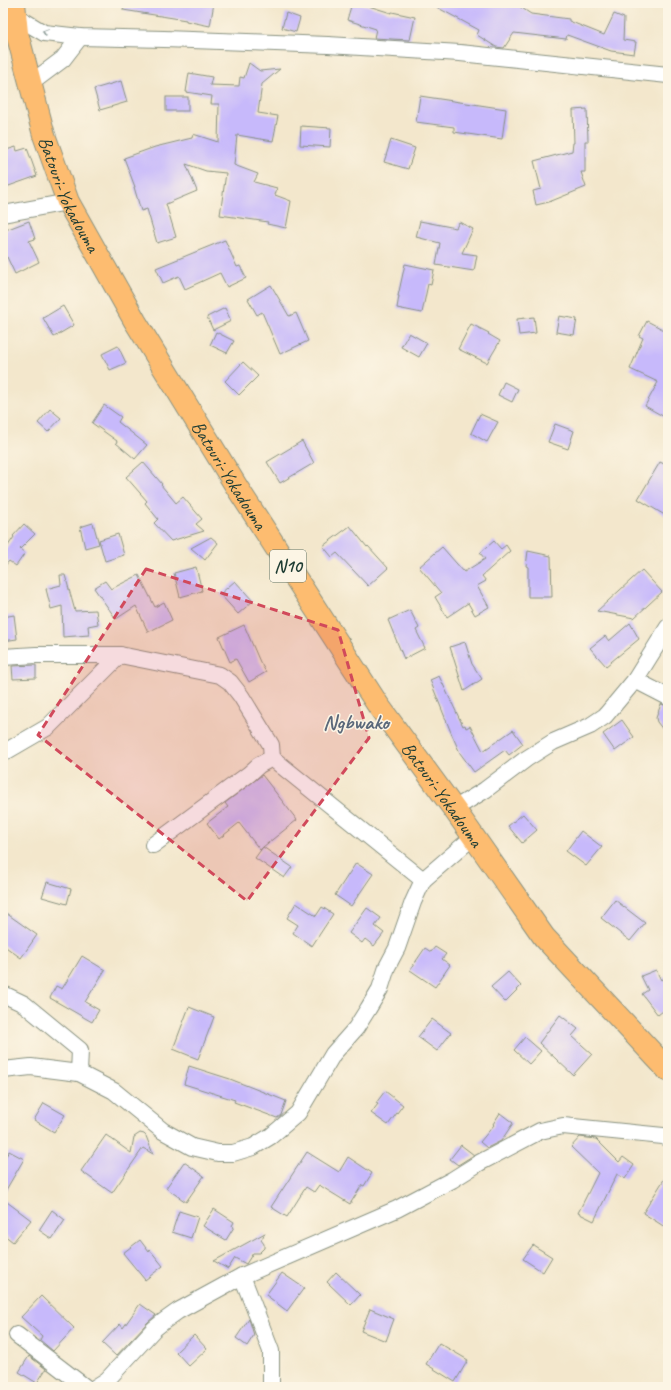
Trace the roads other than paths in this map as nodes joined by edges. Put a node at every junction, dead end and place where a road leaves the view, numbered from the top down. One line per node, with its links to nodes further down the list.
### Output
1 (14, 9): 2 (street, one-way to 1); 4 (highway, Batouri-Yokadouma / N10)
2 (80, 37): 3 (street); 4 (street)
3 (668, 75)
4 (31, 83): 5 (highway, Batouri-Yokadouma / N10)
5 (68, 202): 6 (street); 14 (highway, Batouri-Yokadouma / N10)
6 (3, 214)
7 (668, 627): 10 (street)
8 (120, 655): 9 (street); 12 (street); 13 (street)
9 (3, 657)
10 (635, 680): 11 (street); 14 (street)
11 (668, 697)
12 (5, 752)
13 (272, 758): 16 (street); 17 (street)
14 (454, 809): 15 (highway, Batouri-Yokadouma / N10)
15 (473, 837): 17 (street); 20 (highway, Batouri-Yokadouma / N10)
16 (153, 845)
17 (423, 880): 21 (street)
18 (3, 994): 21 (street)
19 (3, 1070): 21 (street)
20 (668, 1070)
21 (80, 1073)
22 (668, 1138): 23 (street)
23 (242, 1276): 26 (street); 27 (street)
24 (17, 1335): 25 (street)
25 (85, 1387)
26 (96, 1387)
27 (271, 1387)

